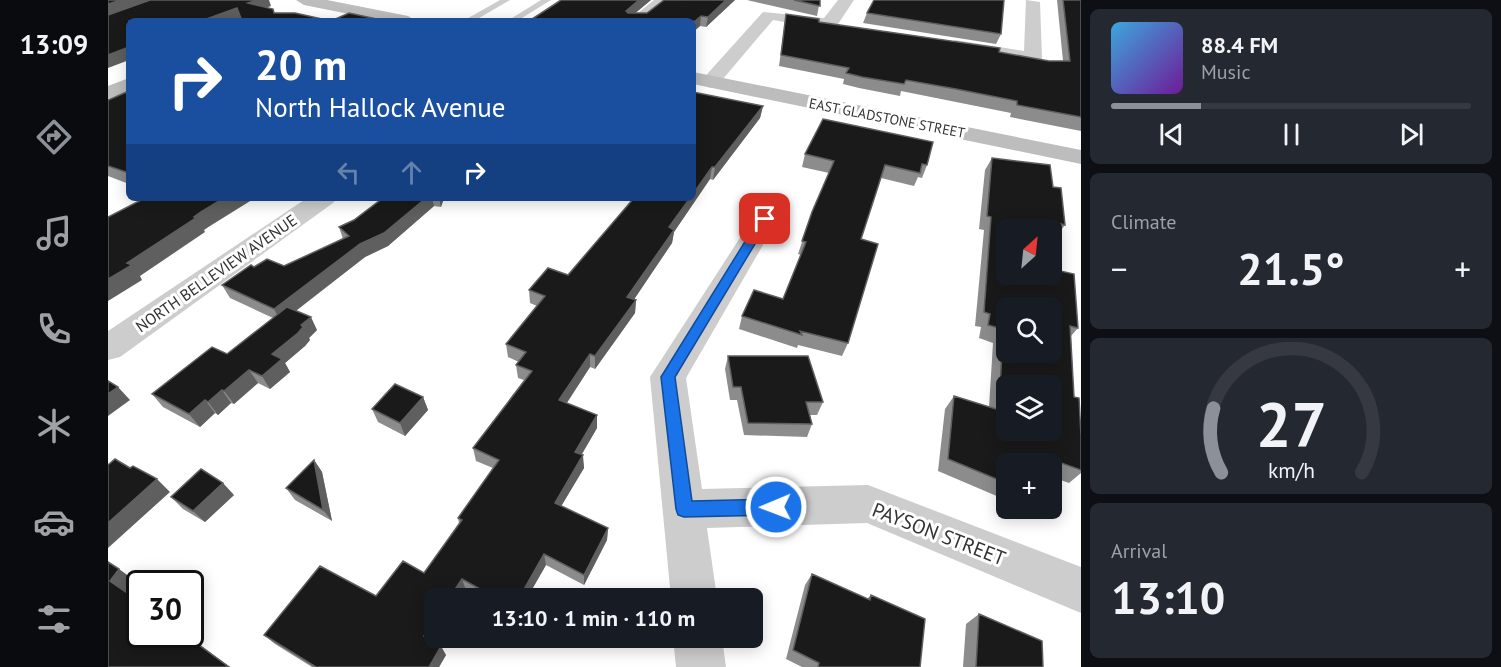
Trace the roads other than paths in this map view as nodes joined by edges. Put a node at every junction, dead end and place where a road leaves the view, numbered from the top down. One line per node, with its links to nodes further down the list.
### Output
1 (304, 0): 7 (street)
2 (343, 0): 7 (street)
3 (506, 0): 11 (lane)
4 (547, 0): 12 (lane)
5 (664, 0): 13 (street)
6 (846, 0): 14 (street)
7 (329, 2): 9 (street); 10 (street)
8 (1032, 2): 16 (street)
9 (296, 17)
10 (396, 18)
11 (473, 18)
12 (516, 18)
13 (640, 18)
14 (828, 24): 15 (street); 17 (street)
15 (851, 27)
16 (942, 42)
17 (701, 80): 20 (street, EAST GLADSTONE STREET)
18 (126, 85): 19 (street)
19 (108, 93)
20 (1081, 157)
21 (320, 201): 23 (street, NORTH BELLEVIEW AVENUE)
22 (765, 219): 24 (street)
23 (108, 348)
24 (684, 509): 25 (street); 26 (street, PAYSON STREET)
25 (693, 588)
26 (1081, 590)
27 (699, 648): 28 (street)
28 (701, 667)

